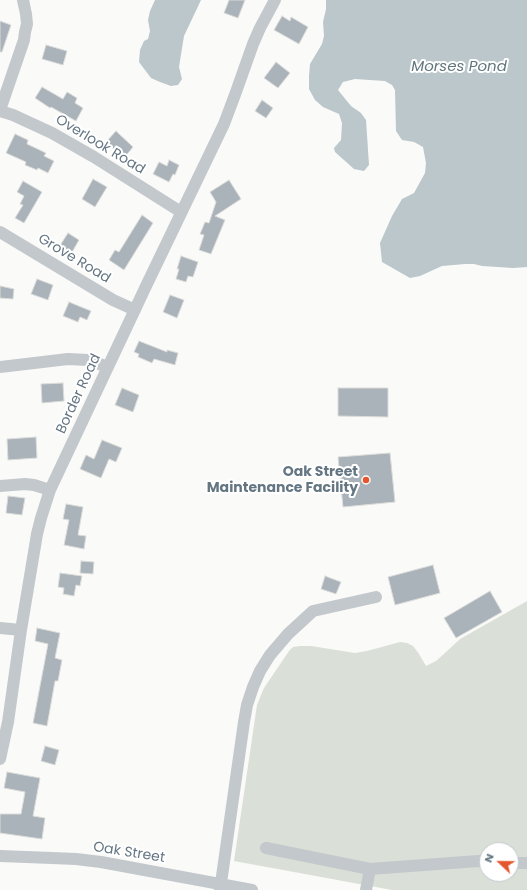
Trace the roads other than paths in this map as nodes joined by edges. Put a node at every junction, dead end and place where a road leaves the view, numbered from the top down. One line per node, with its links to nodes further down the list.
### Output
1 (24, 0): 3 (street)
2 (275, 0): 4 (street, Border Road)
3 (0, 110): 4 (street, Overlook Road)
4 (181, 212): 6 (street, Border Road)
5 (0, 232): 6 (street, Grove Road)
6 (135, 310): 8 (street, Border Road)
7 (0, 367): 8 (street)
8 (108, 367): 10 (street, Border Road)
9 (0, 486): 10 (street)
10 (50, 490): 13 (street, Border Road)
11 (376, 597): 19 (street)
12 (0, 628): 13 (street)
13 (21, 630): 14 (street, Border Road)
14 (0, 759)
15 (266, 848): 18 (street)
16 (0, 856): 19 (street, Oak Street)
17 (479, 861): 18 (street)
18 (370, 869): 21 (street)
19 (220, 887): 20 (street, Oak Street)
20 (252, 890)
21 (366, 890)

